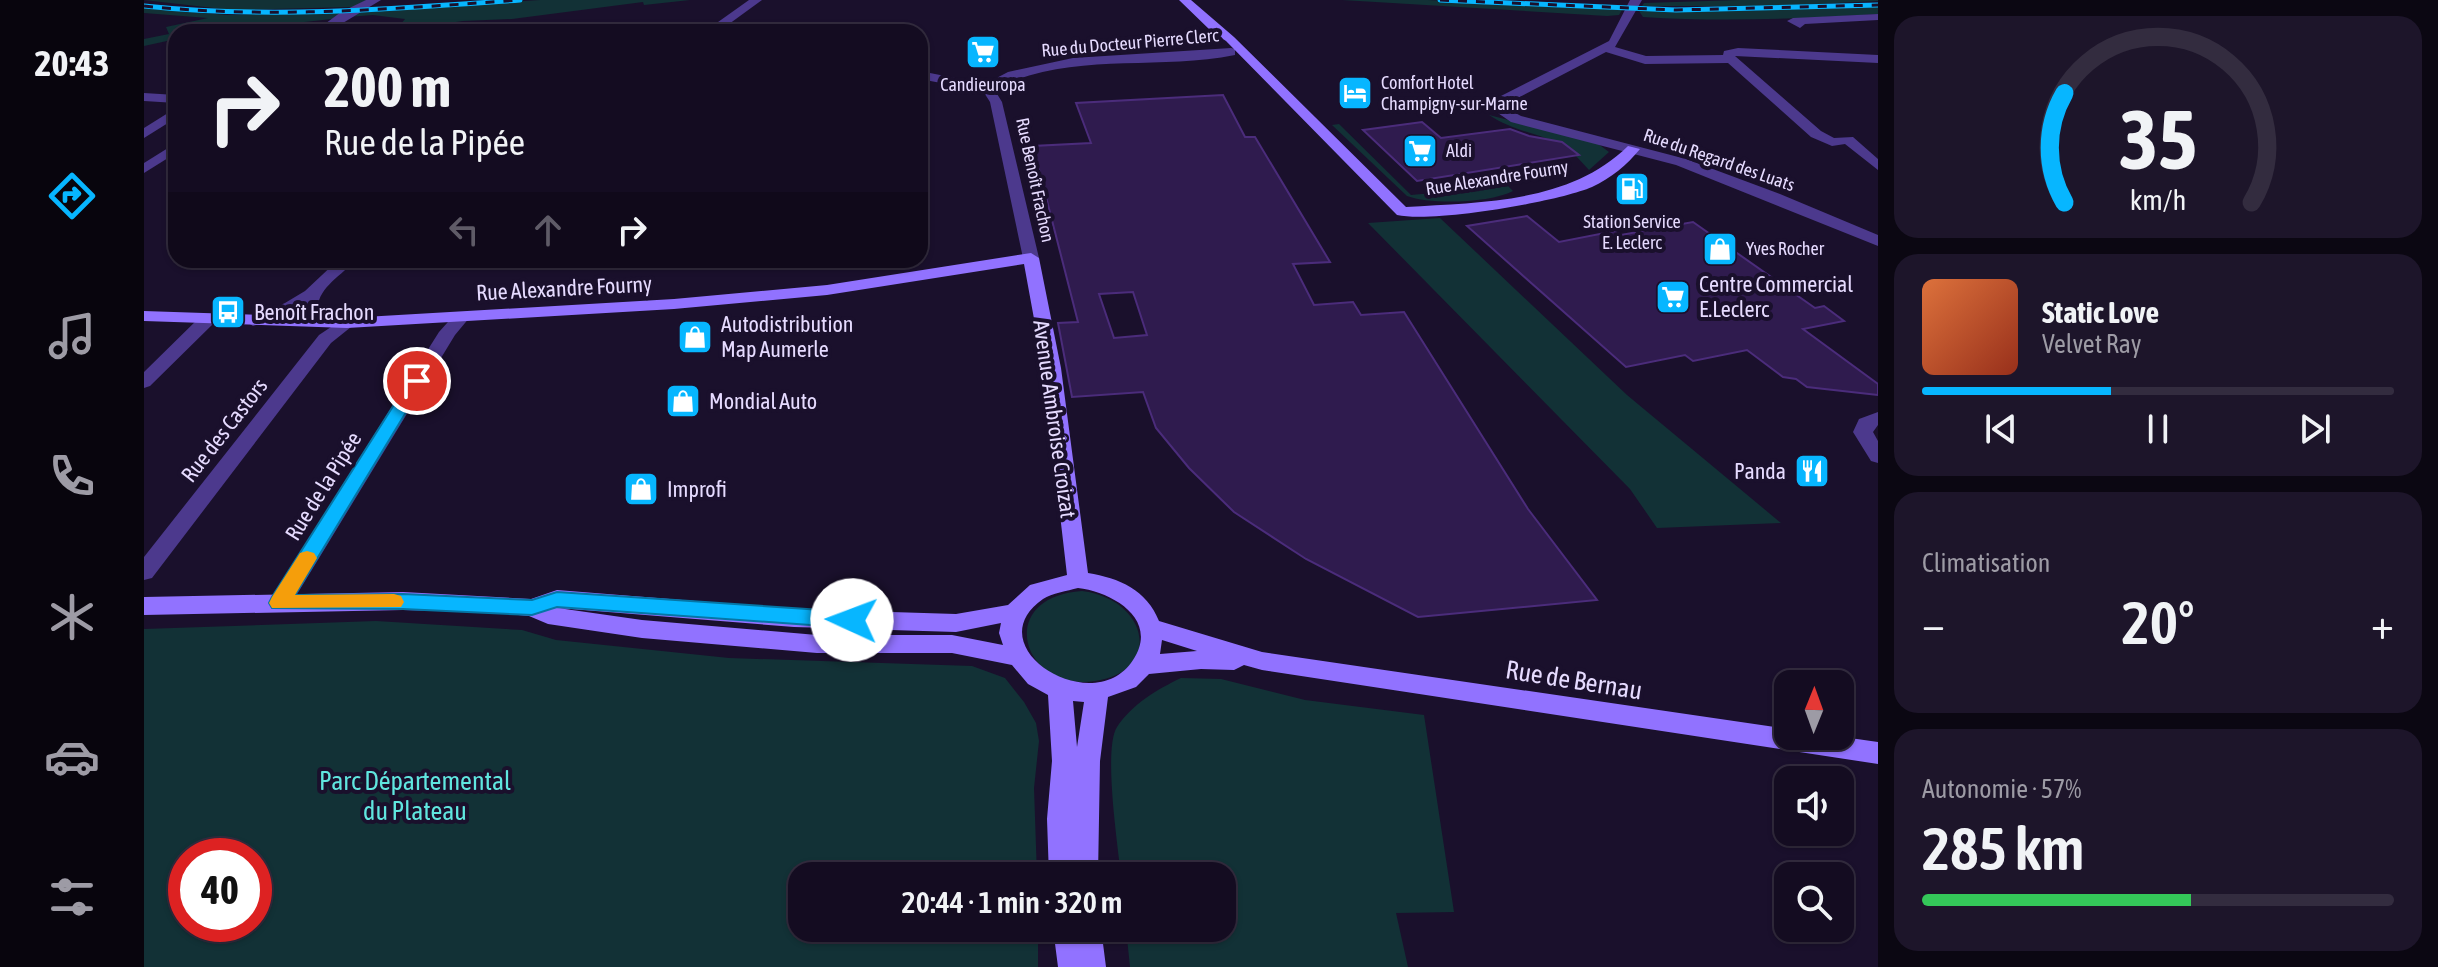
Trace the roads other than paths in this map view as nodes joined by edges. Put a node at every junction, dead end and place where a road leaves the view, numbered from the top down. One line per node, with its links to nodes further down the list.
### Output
1 (375, 0): 6 (street)
2 (756, 0): 7 (street)
3 (1185, 0): 10 (street)
4 (1636, 0): 9 (street)
5 (1878, 17): 8 (street)
6 (331, 24)
7 (722, 24)
8 (1800, 25)
9 (1606, 48): 11 (street); 22 (street, Rue du Regard des Luats)
10 (1237, 51): 13 (street); 15 (street, Rue du Docteur Pierre Clerc); 16 (street)
11 (1731, 59): 12 (street); 24 (street)
12 (1878, 59)
13 (1259, 73): 16 (street); 19 (street)
14 (928, 77): 15 (street)
15 (987, 88): 27 (street, Rue Benoît Frachon)
16 (1282, 91): 19 (street)
17 (144, 97): 18 (street)
18 (168, 98)
19 (1300, 110): 22 (street, Rue Alexandre Fourny)
20 (168, 118): 21 (street)
21 (144, 134)
22 (1633, 149): 26 (street, Rue du Regard des Luats)
23 (168, 152): 25 (street)
24 (1878, 166)
25 (144, 169)
26 (1878, 241)
27 (1031, 258): 31 (street, Rue Alexandre Fourny); 39 (street, Avenue Ambroise Croizat)
28 (339, 268): 29 (street)
29 (311, 294): 33 (street); 34 (street)
30 (144, 316): 32 (street, Rue Alexandre Fourny)
31 (462, 317): 34 (street, Rue Alexandre Fourny); 40 (street, Rue de la Pipée)
32 (208, 319): 33 (street, Rue Alexandre Fourny); 35 (street)
33 (253, 321): 34 (street, Rue Alexandre Fourny)
34 (342, 323): 38 (street, Rue des Castors)
35 (144, 382)
36 (1878, 418): 37 (street)
37 (1878, 456)
38 (144, 572)
39 (1078, 580): 43 (street); 44 (street)
40 (280, 603): 41 (street); 42 (street)
41 (144, 606)
42 (532, 608): 43 (street); 45 (street)
43 (1015, 612): 45 (street)
44 (1151, 628): 46 (street, Rue de Bernau); 47 (street)
45 (1016, 657): 48 (street)
46 (1262, 661): 47 (street, Rue de Bernau); 50 (street, Rue de Bernau)
47 (1144, 665): 49 (street)
48 (1060, 689): 49 (street); 51 (street)
49 (1097, 692): 52 (street)
50 (1878, 753)
51 (1062, 862)
52 (1084, 862)
53 (1069, 942): 55 (street)
54 (1089, 942): 56 (street)
55 (1072, 967)
56 (1092, 967)

